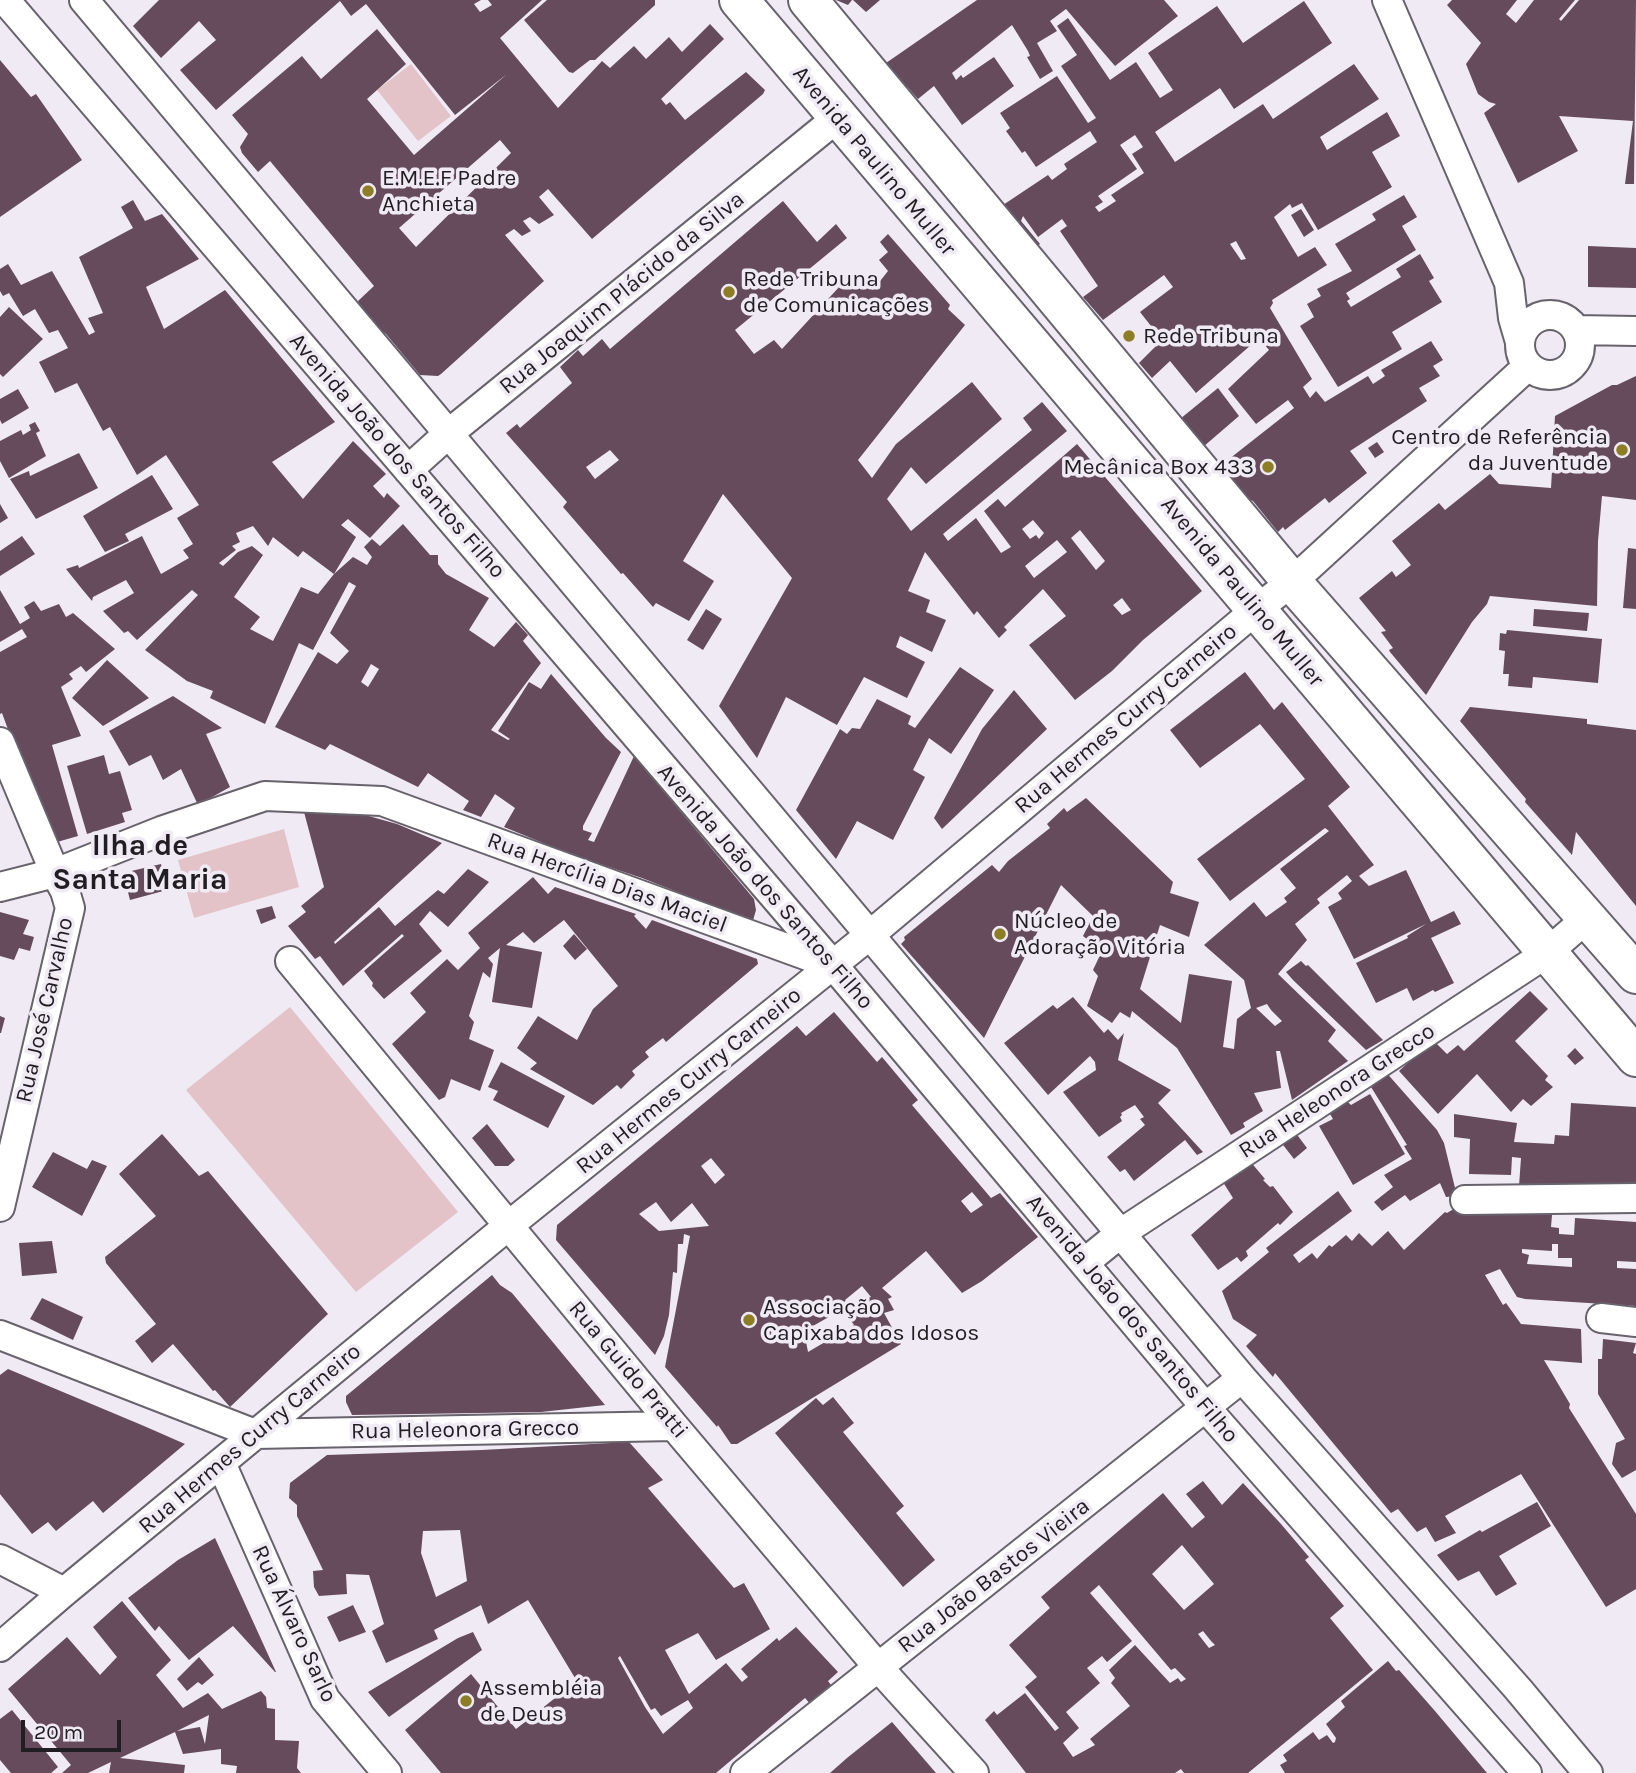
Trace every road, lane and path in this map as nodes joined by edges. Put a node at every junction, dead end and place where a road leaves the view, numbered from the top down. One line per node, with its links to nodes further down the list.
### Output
1 (5, 0): 16 (street, Avenida João dos Santos Filho)
2 (84, 0): 15 (street, Avenida João dos Santos Filho)
3 (739, 0): 6 (main road, Avenida Paulino Muller)
4 (808, 0): 7 (main road, Avenida Paulino Muller)
5 (1388, 0): 9 (street)
6 (837, 118): 8 (main road, Avenida Paulino Muller); 15 (street, Rua Joaquim Plácido da Silva)
7 (988, 215): 8 (main road); 11 (main road, Avenida Paulino Muller)
8 (942, 240): 14 (main road, Avenida Paulino Muller)
9 (1509, 283): 10 (street); 13 (street)
10 (1564, 323): 12 (street); 13 (street, Rua Hermes Curry Carneiro); 13 (street)
11 (1082, 328): 14 (main road); 17 (main road, Avenida Paulino Muller)
12 (1636, 331)
13 (1524, 354): 17 (street, Rua Hermes Curry Carneiro)
14 (1044, 360): 18 (main road, Avenida Paulino Muller)
15 (448, 434): 16 (street, Rua Joaquim Plácido da Silva); 23 (street, Avenida João dos Santos Filho)
16 (408, 470): 26 (street, Avenida João dos Santos Filho)
17 (1292, 582): 18 (street, Rua Hermes Curry Carneiro); 22 (main road, Avenida Paulino Muller)
18 (1257, 609): 23 (street, Rua Hermes Curry Carneiro); 24 (main road, Avenida Paulino Muller)
19 (0, 741): 20 (street, Rua José Carvalho)
20 (54, 873): 21 (street, Rua Hercília Dias Maciel); 26 (street, Rua Hercília Dias Maciel); 31 (street, Rua José Carvalho)
21 (0, 887)
22 (1587, 918): 24 (street, Rua Heleonora Grecco); 27 (main road, Avenida Paulino Muller)
23 (871, 934): 26 (street, Rua Hermes Curry Carneiro); 33 (street, Avenida João dos Santos Filho)
24 (1547, 953): 28 (main road, Avenida Paulino Muller); 33 (street, Rua Heleonora Grecco)
25 (290, 961): 32 (street, Rua Guido Pratti)
26 (833, 965): 32 (street, Rua Hermes Curry Carneiro); 34 (street, Avenida João dos Santos Filho)
27 (1636, 974)
28 (1636, 1056)
29 (1636, 1198): 30 (street)
30 (1465, 1200)
31 (0, 1207)
32 (508, 1226): 40 (street, Rua Guido Pratti); 41 (street, Rua Hermes Curry Carneiro)
33 (1121, 1233): 34 (street, Rua Heleonora Grecco); 38 (street, Avenida João dos Santos Filho)
34 (1084, 1263): 39 (street, Avenida João dos Santos Filho)
35 (1601, 1318): 36 (street)
36 (1636, 1322)
37 (0, 1335): 41 (street)
38 (1242, 1378): 39 (street, Rua João Bastos Vieira); 51 (street, Avenida João dos Santos Filho)
39 (1206, 1408): 46 (street, Rua João Bastos Vieira); 50 (street, Avenida João dos Santos Filho)
40 (674, 1426): 41 (street, Rua Heleonora Grecco); 46 (street, Rua Guido Pratti)
41 (256, 1434): 42 (street, Rua Hermes Curry Carneiro)
42 (221, 1464): 44 (street, Rua Hermes Curry Carneiro); 47 (street, Rua Álvaro Sarlo)
43 (0, 1559): 44 (street)
44 (64, 1592): 45 (street, Rua Hermes Curry Carneiro)
45 (0, 1647)
46 (878, 1667): 48 (street, Rua João Bastos Vieira); 49 (street, Rua Guido Pratti)
47 (387, 1773)
48 (745, 1773)
49 (974, 1773)
50 (1527, 1773)
51 (1588, 1773)

